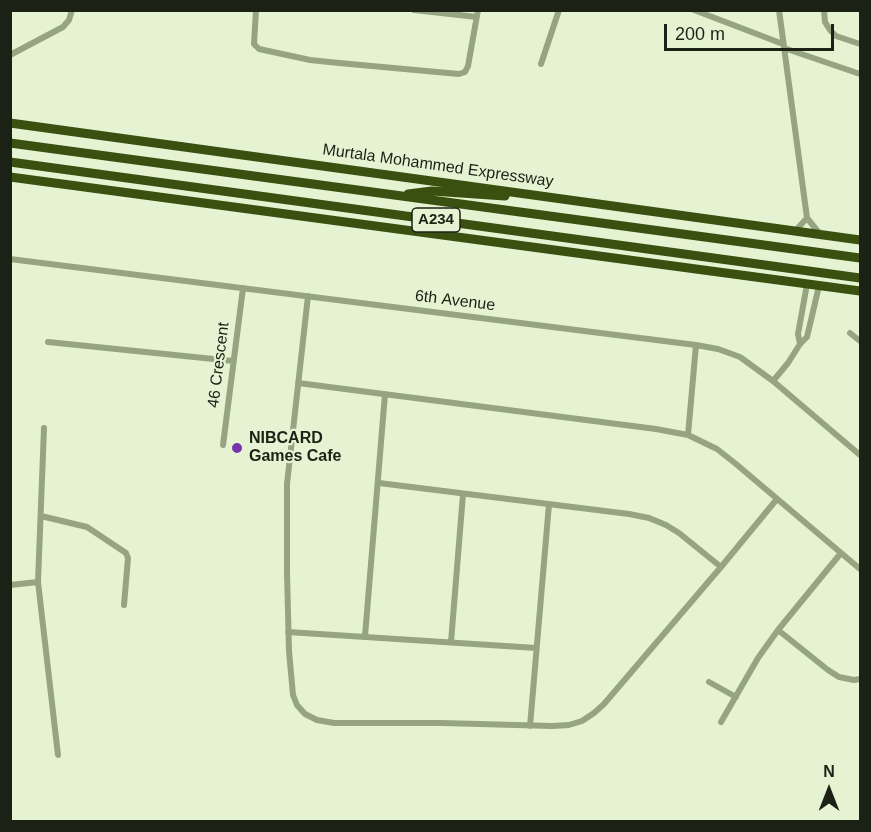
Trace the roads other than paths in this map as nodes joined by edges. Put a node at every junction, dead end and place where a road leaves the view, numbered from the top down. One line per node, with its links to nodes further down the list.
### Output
1 (72, 10): 11 (street)
2 (256, 10): 8 (street)
3 (559, 10): 12 (street)
4 (694, 10): 10 (street)
5 (779, 10): 10 (street)
6 (824, 10): 9 (street)
7 (416, 11): 8 (street)
8 (477, 14)
9 (861, 44)
10 (783, 46): 13 (street); 20 (street)
11 (10, 56)
12 (541, 64)
13 (861, 74)
14 (10, 123): 19 (highway, Murtala Mohammed Expressway)
15 (10, 142): 18 (highway, Murtala Mohammed Expressway / A234)
16 (10, 162): 21 (highway, A234)
17 (10, 177): 24 (highway)
18 (394, 195): 19 (highway); 26 (highway, Murtala Mohammed Expressway / A234)
19 (540, 195): 22 (highway, Murtala Mohammed Expressway)
20 (807, 218): 22 (street); 23 (street)
21 (423, 219): 24 (highway); 28 (highway, A234)
22 (795, 231): 23 (highway, Murtala Mohammed Expressway)
23 (820, 234): 25 (highway, Murtala Mohammed Expressway)
24 (480, 240): 29 (highway)
25 (861, 240)
26 (861, 258)
27 (10, 259): 31 (street, 6th Avenue)
28 (861, 278)
29 (807, 284): 30 (highway); 38 (street)
30 (819, 286): 32 (highway); 38 (street)
31 (243, 288): 33 (street, 6th Avenue); 39 (street, 46 Crescent)
32 (861, 291)
33 (308, 296): 37 (street, 6th Avenue); 41 (street)
34 (850, 333): 35 (street)
35 (861, 341)
36 (48, 342): 39 (street)
37 (696, 345): 40 (street, 6th Avenue); 44 (street)
38 (800, 345): 40 (street)
39 (233, 361): 45 (street, 46 Crescent)
40 (773, 381): 46 (street, 6th Avenue)
41 (298, 383): 42 (street); 59 (street)
42 (385, 394): 44 (street); 47 (street)
43 (44, 428): 51 (street)
44 (688, 435): 49 (street)
45 (223, 445)
46 (861, 455)
47 (379, 483): 48 (street); 60 (street)
48 (463, 494): 50 (street); 61 (street)
49 (777, 499): 52 (street); 53 (street)
50 (549, 504): 53 (street); 62 (street)
51 (41, 516): 55 (street); 57 (street)
52 (841, 553): 54 (street); 58 (street)
53 (721, 567): 67 (street)
54 (861, 569)
55 (38, 582): 56 (street); 68 (street)
56 (10, 585)
57 (123, 605)
58 (778, 630): 63 (street); 65 (street)
59 (288, 632): 60 (street); 67 (street)
60 (365, 636): 61 (street)
61 (451, 642): 62 (street)
62 (536, 648): 67 (street)
63 (861, 679)
64 (709, 682): 65 (street)
65 (736, 697): 66 (street)
66 (721, 722)
67 (530, 726)
68 (58, 755)

